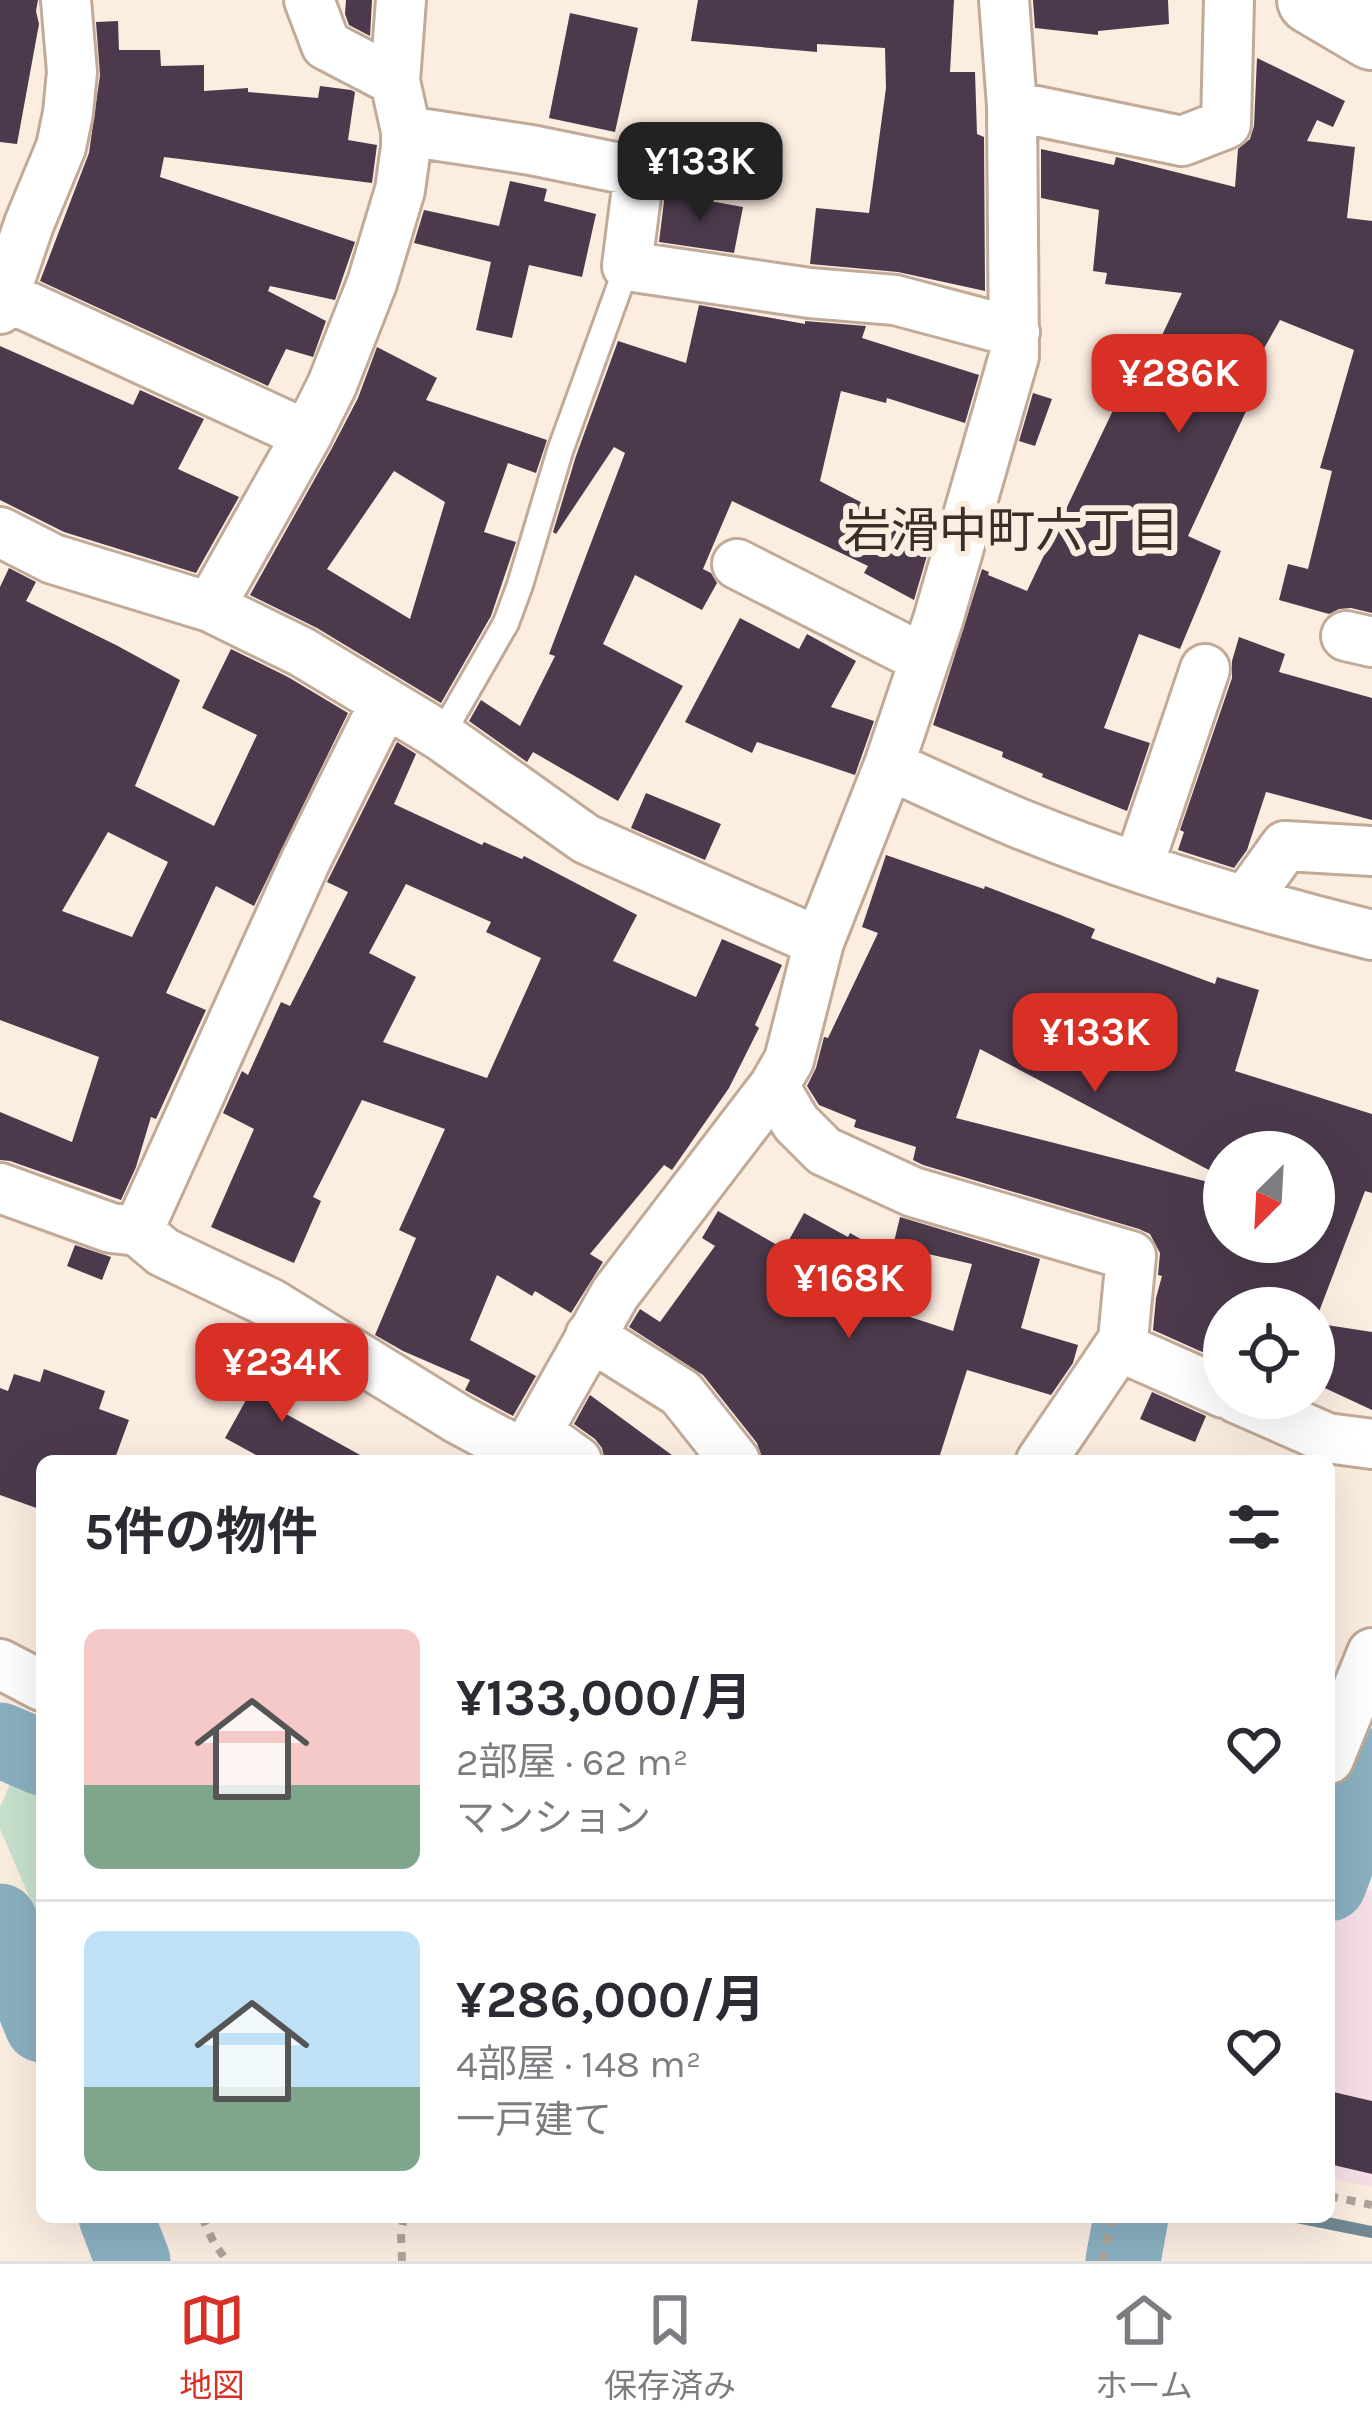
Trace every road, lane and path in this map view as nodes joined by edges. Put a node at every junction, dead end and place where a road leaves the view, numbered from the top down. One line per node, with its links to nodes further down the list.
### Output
1 (66, 0): 11 (street)
2 (309, 0): 8 (street)
3 (401, 0): 8 (street)
4 (1004, 0): 9 (street)
5 (1229, 0): 9 (street)
6 (1310, 0): 7 (main road)
7 (1372, 35)
8 (394, 81): 10 (street)
9 (1012, 106): 14 (street)
10 (406, 131): 12 (street); 15 (street)
11 (15, 219): 13 (street)
12 (627, 266): 14 (street); 22 (lane)
13 (2, 302): 15 (street)
14 (1015, 332): 19 (street)
15 (307, 435): 18 (street)
16 (0, 532): 18 (street)
17 (736, 564): 19 (street)
18 (210, 607): 21 (street)
19 (924, 659): 23 (street)
20 (1205, 669): 25 (street)
21 (386, 701): 22 (street); 31 (street)
22 (441, 736): 28 (street)
23 (889, 765): 25 (street); 28 (street)
24 (1372, 850): 26 (street)
25 (1138, 867): 26 (street)
26 (1246, 900): 27 (street)
27 (1372, 935)
28 (819, 942): 29 (street)
29 (774, 1086): 32 (street); 33 (street)
30 (0, 1189): 31 (street)
31 (138, 1231): 37 (street)
32 (590, 1336): 37 (street); 38 (street)
33 (1123, 1340): 34 (street); 39 (street)
34 (1203, 1384)
35 (1284, 1419): 36 (street)
36 (1372, 1444)
37 (529, 1450)
38 (730, 1455)
39 (1045, 1455)
40 (1372, 1654): 43 (street)
41 (0, 1664): 42 (street)
42 (36, 1683)
43 (1335, 1744)
44 (1335, 2197): 45 (path)
45 (1372, 2205)
46 (205, 2223): 49 (path)
47 (403, 2223): 50 (path)
48 (1111, 2223): 51 (path)
49 (227, 2261)
50 (402, 2261)
51 (1102, 2261)

